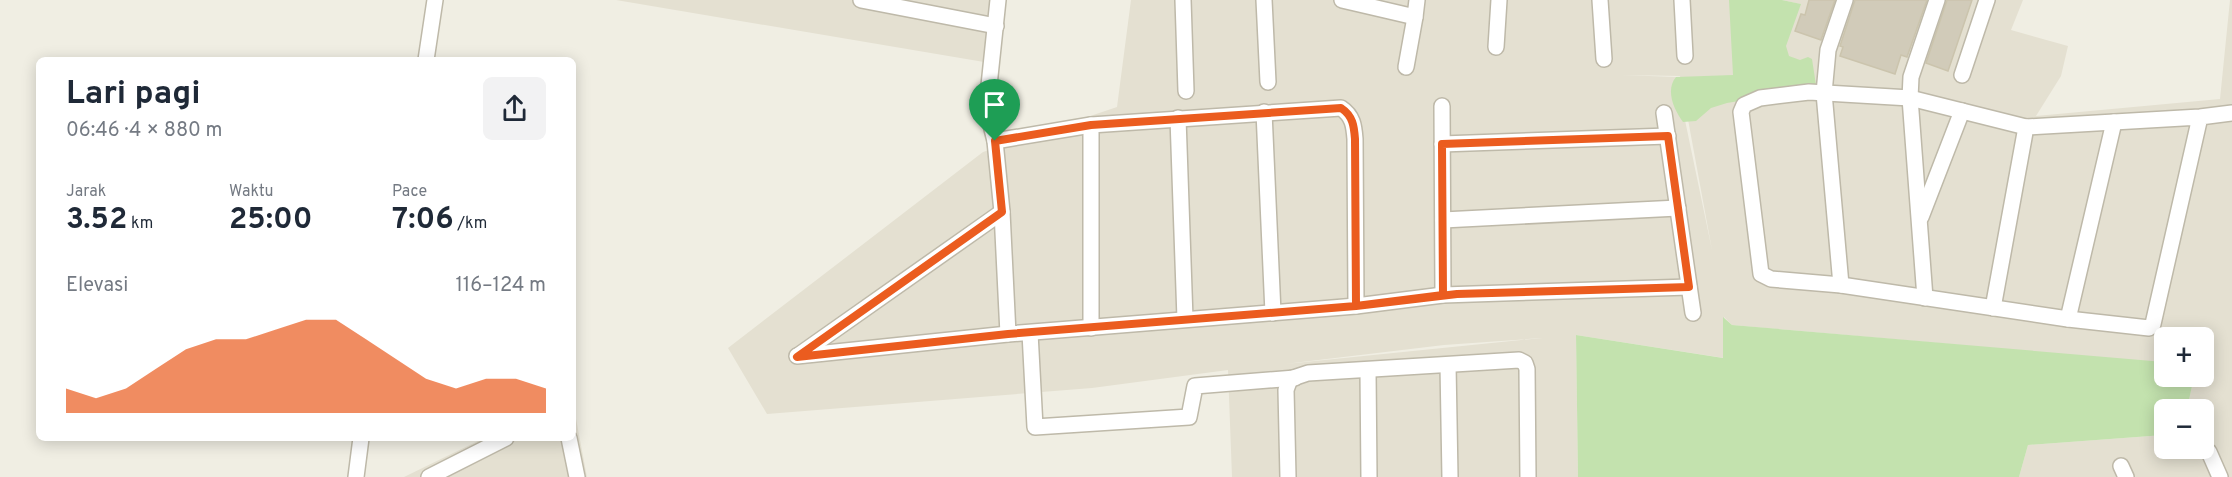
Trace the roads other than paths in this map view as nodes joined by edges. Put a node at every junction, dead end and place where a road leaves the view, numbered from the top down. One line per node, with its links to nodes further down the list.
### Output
1 (435, 0): 18 (street)
2 (861, 0): 15 (street)
3 (998, 0): 15 (street)
4 (1184, 0): 23 (street)
5 (1264, 0): 22 (street)
6 (1342, 0): 14 (street)
7 (1418, 0): 14 (street)
8 (1499, 0): 16 (street)
9 (1600, 0): 19 (street)
10 (1682, 0): 17 (street)
11 (1845, 0): 24 (street)
12 (1937, 0): 25 (street)
13 (1987, 0): 21 (street)
14 (1415, 16): 20 (street)
15 (996, 26): 37 (street)
16 (1496, 47)
17 (1685, 56)
18 (426, 57)
19 (1604, 58)
20 (1406, 67)
21 (1962, 75)
22 (1268, 82)
23 (1186, 91)
24 (1824, 93): 25 (street); 43 (street); 43 (street)
25 (1910, 98): 27 (street); 42 (street)
26 (1442, 106): 38 (street)
27 (1962, 111): 35 (street); 42 (street)
28 (1264, 112): 32 (street); 47 (street); 49 (street)
29 (1664, 113): 36 (street)
30 (2232, 113): 31 (street)
31 (2200, 117): 33 (street); 52 (street)
32 (1178, 118): 34 (street); 51 (street)
33 (2114, 122): 35 (street); 52 (street)
34 (1091, 125): 37 (street); 53 (street)
35 (2026, 127): 48 (street)
36 (1668, 136): 38 (street); 39 (street)
37 (995, 141): 40 (street)
38 (1442, 144): 41 (street)
39 (1678, 208): 41 (street); 44 (street)
40 (1002, 212): 55 (street); 55 (street)
41 (1443, 220): 45 (street)
42 (1920, 220): 46 (street)
43 (1841, 285): 46 (street)
44 (1689, 287): 45 (street); 50 (street)
45 (1443, 295): 47 (street)
46 (1925, 298): 48 (street)
47 (1356, 306): 49 (street)
48 (1993, 308): 52 (street)
49 (1273, 313): 51 (street)
50 (1693, 313)
51 (1185, 319): 53 (street)
52 (2068, 319)
53 (1091, 328): 54 (street)
54 (1030, 333): 55 (street); 58 (street)
55 (1008, 334)
56 (1448, 365): 57 (street); 68 (street); 69 (street)
57 (1368, 371): 58 (street); 67 (street)
58 (1295, 378): 66 (street)
59 (362, 441): 63 (street)
60 (500, 441): 64 (street)
61 (570, 441): 65 (street)
62 (2212, 459): 70 (street)
63 (356, 477)
64 (429, 477)
65 (577, 477)
66 (1288, 477)
67 (1369, 477)
68 (1450, 477)
69 (1528, 477)
70 (2220, 477)

